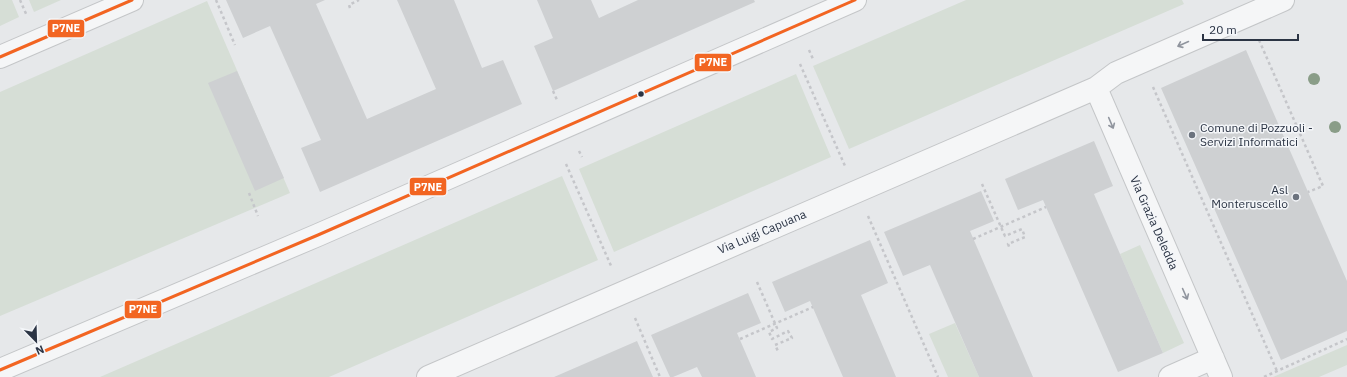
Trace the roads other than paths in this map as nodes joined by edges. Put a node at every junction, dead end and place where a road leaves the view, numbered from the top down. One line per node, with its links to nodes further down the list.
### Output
1 (132, 0): 4 (street)
2 (855, 0): 7 (street)
3 (1283, 0): 5 (street, Via Luigi Capuana, one-way to 5)
4 (0, 58)
5 (1096, 88): 6 (street, Via Grazia Deledda, one-way to 6); 8 (street, Via Luigi Capuana)
6 (1217, 368): 9 (street, Via Grazia Deledda)
7 (0, 370)
8 (428, 377)
9 (1170, 377)

